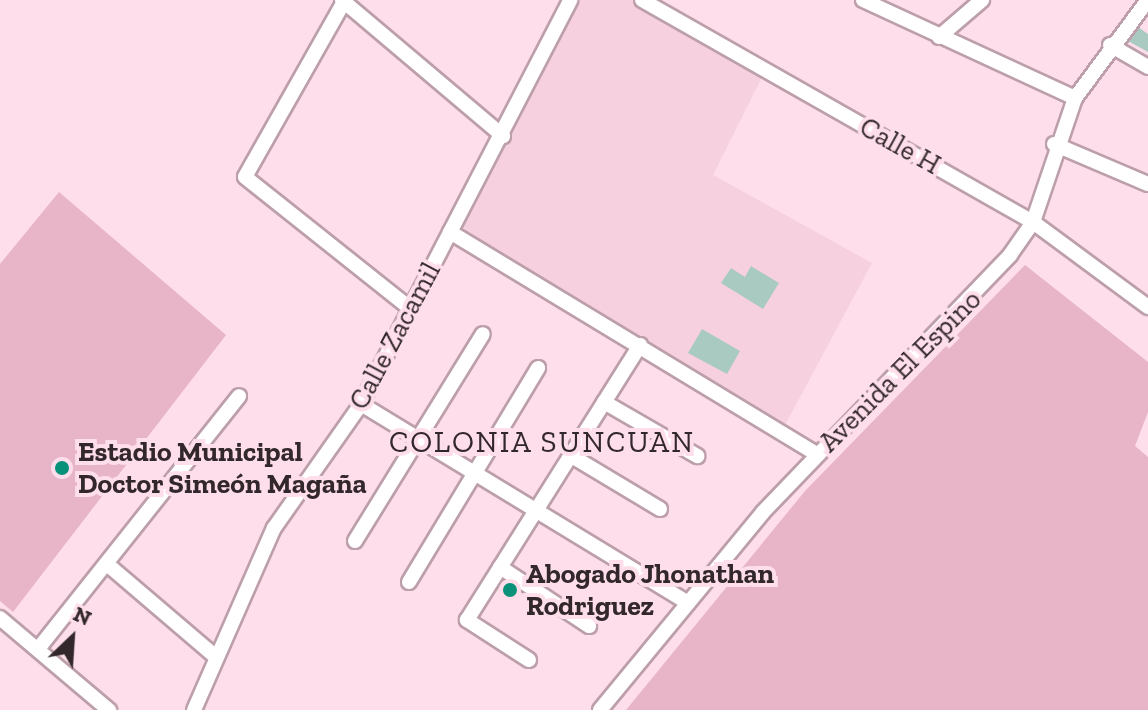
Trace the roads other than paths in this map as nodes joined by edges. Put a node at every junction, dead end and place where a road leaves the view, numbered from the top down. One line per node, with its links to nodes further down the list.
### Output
1 (570, 0): 11 (street, Calle Zacamil)
2 (642, 0): 14 (street, Calle H)
3 (863, 0): 7 (street)
4 (982, 0): 7 (street)
5 (1148, 0): 8 (street, Avenida El Espino)
6 (344, 1): 11 (street); 17 (street)
7 (939, 37): 10 (street)
8 (1110, 45): 9 (street); 10 (street, Avenida El Espino)
9 (1148, 67)
10 (1075, 98): 12 (street, Avenida El Espino)
11 (503, 136): 15 (street, Calle Zacamil)
12 (1054, 144): 13 (street); 14 (street, Avenida El Espino)
13 (1148, 184)
14 (1033, 222): 16 (street, Calle H); 25 (street, Avenida El Espino)
15 (450, 232): 17 (street, Calle Zacamil); 19 (street)
16 (1148, 307)
17 (411, 309): 23 (street, Calle Zacamil)
18 (483, 334): 24 (street)
19 (640, 345): 22 (street); 25 (street)
20 (538, 368): 28 (street)
21 (239, 396): 32 (street)
22 (604, 402): 26 (street); 27 (street)
23 (361, 404): 24 (street); 39 (street, Calle Zacamil)
24 (418, 438): 28 (street); 31 (street)
25 (816, 454): 35 (street, Avenida El Espino)
26 (570, 455): 29 (street); 30 (street)
27 (697, 456)
28 (475, 473): 30 (street); 34 (street)
29 (660, 509)
30 (535, 510): 33 (street); 35 (street)
31 (355, 541)
32 (107, 564): 38 (street); 39 (street)
33 (500, 567): 37 (street); 40 (street)
34 (409, 582)
35 (687, 602): 43 (street, Avenida El Espino)
36 (0, 618): 38 (street)
37 (589, 626)
38 (38, 649): 41 (street)
39 (216, 657): 42 (street, Calle Zacamil)
40 (529, 660)
41 (106, 709)
42 (194, 710)
43 (600, 710)

